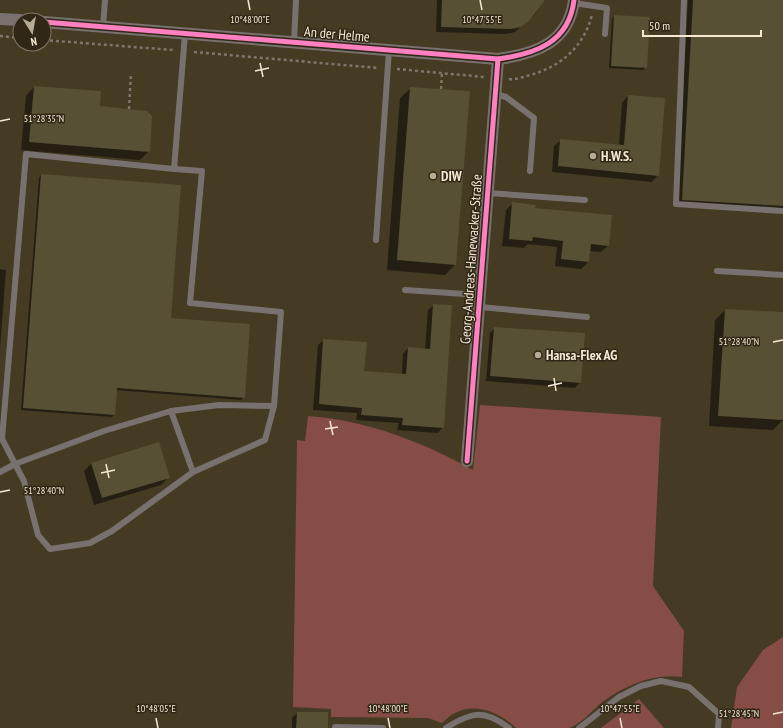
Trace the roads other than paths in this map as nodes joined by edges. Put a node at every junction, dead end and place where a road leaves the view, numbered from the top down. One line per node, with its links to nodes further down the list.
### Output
1 (105, 0): 8 (lane)
2 (296, 0): 11 (lane)
3 (684, 0): 19 (lane)
4 (574, 2): 10 (lane); 13 (street, An der Helme)
5 (0, 19): 6 (street)
6 (12, 20)
7 (52, 23): 8 (street, An der Helme)
8 (103, 27): 9 (street, An der Helme)
9 (185, 34): 11 (street, An der Helme); 15 (lane)
10 (605, 34)
11 (294, 42): 12 (street, An der Helme)
12 (389, 50): 13 (street, An der Helme); 20 (lane)
13 (498, 59): 14 (street, Georg-Andreas-Hanewacker-Straße)
14 (495, 94): 16 (lane); 17 (street, Georg-Andreas-Hanewacker-Straße)
15 (174, 169): 26 (lane); 29 (lane)
16 (530, 171)
17 (488, 193): 18 (lane); 24 (street, Georg-Andreas-Hanewacker-Straße)
18 (585, 200)
19 (783, 211)
20 (376, 240)
21 (717, 271): 22 (lane)
22 (783, 275)
23 (405, 290): 24 (lane)
24 (480, 301): 25 (lane); 28 (street, Georg-Andreas-Hanewacker-Straße)
25 (587, 317)
26 (274, 406): 27 (lane); 31 (lane)
27 (171, 411): 29 (lane); 31 (lane)
28 (467, 461)
29 (15, 464): 30 (lane); 31 (lane)
30 (0, 472)
31 (193, 472)
32 (335, 727): 33 (lane)
33 (382, 728)
34 (446, 728): 35 (lane)
35 (509, 728)
36 (579, 728): 37 (lane)
37 (718, 728)

